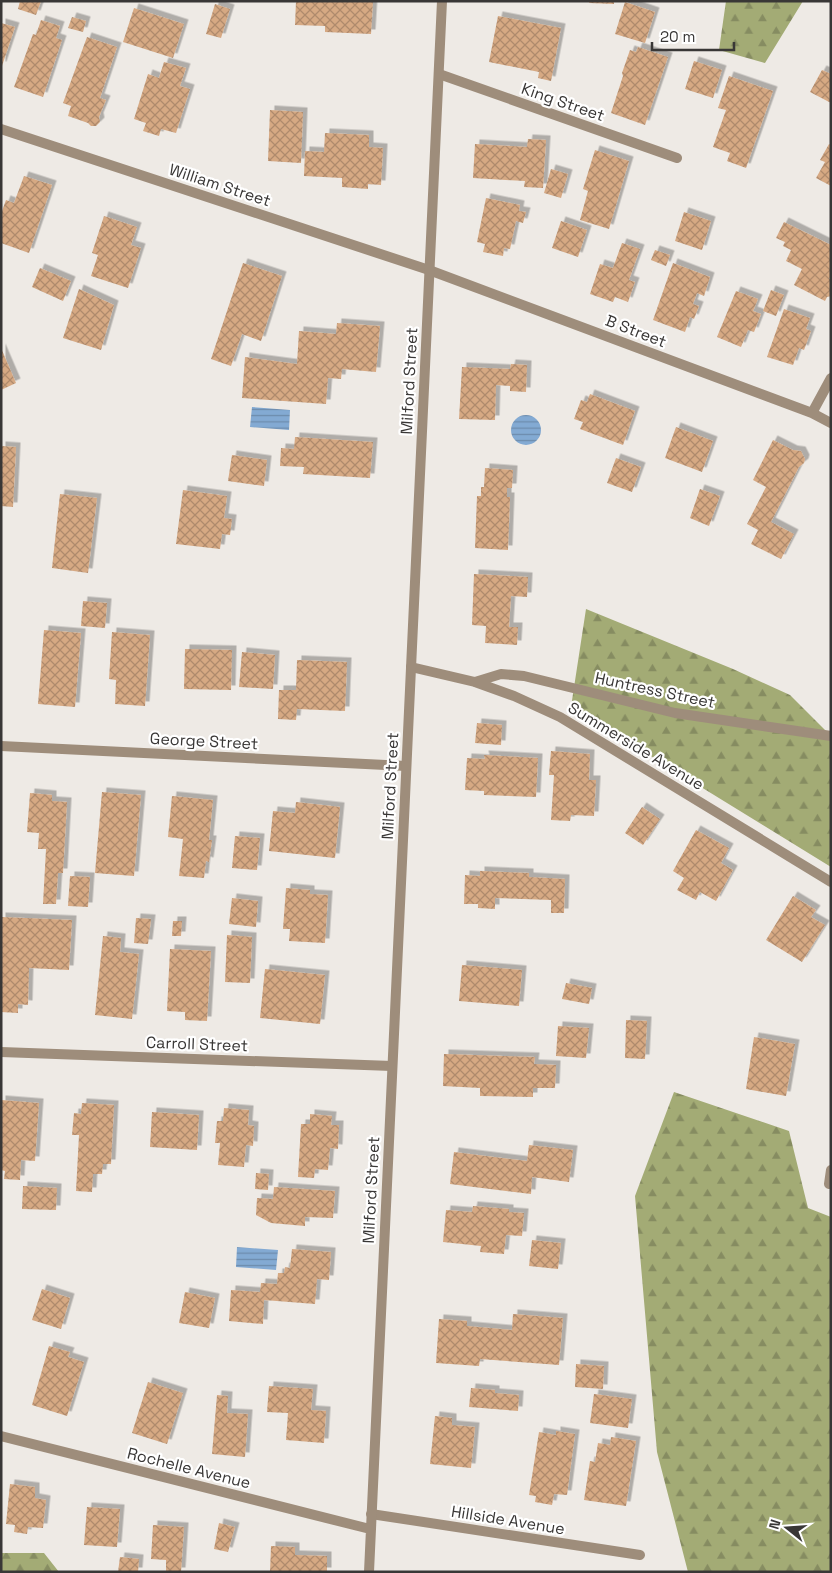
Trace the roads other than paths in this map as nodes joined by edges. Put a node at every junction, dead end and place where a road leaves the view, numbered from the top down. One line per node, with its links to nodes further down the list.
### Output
1 (442, 1): 2 (street, Milford Street)
2 (439, 74): 4 (street, King Street); 5 (street, Milford Street)
3 (1, 129): 5 (street, William Street)
4 (677, 158)
5 (429, 270): 7 (street, B Street); 9 (street, Milford Street)
6 (831, 378): 7 (street)
7 (812, 413): 8 (street, B Street)
8 (831, 423)
9 (411, 667): 10 (street, Summerside Avenue); 13 (street, Milford Street)
10 (475, 682): 11 (street, Huntress Street); 14 (street, Summerside Avenue)
11 (831, 736)
12 (1, 746): 13 (street, George Street)
13 (406, 766): 16 (street, Milford Street)
14 (831, 882)
15 (1, 1052): 16 (street, Carroll Street)
16 (392, 1066): 20 (street, Milford Street)
17 (831, 1170): 18 (street)
18 (829, 1184)
19 (1, 1436): 21 (street, Rochelle Avenue)
20 (372, 1514): 21 (street, Milford Street); 22 (street, Hillside Avenue)
21 (370, 1529): 23 (street, Milford Street)
22 (640, 1555)
23 (369, 1567): 24 (street)
24 (375, 1572)

